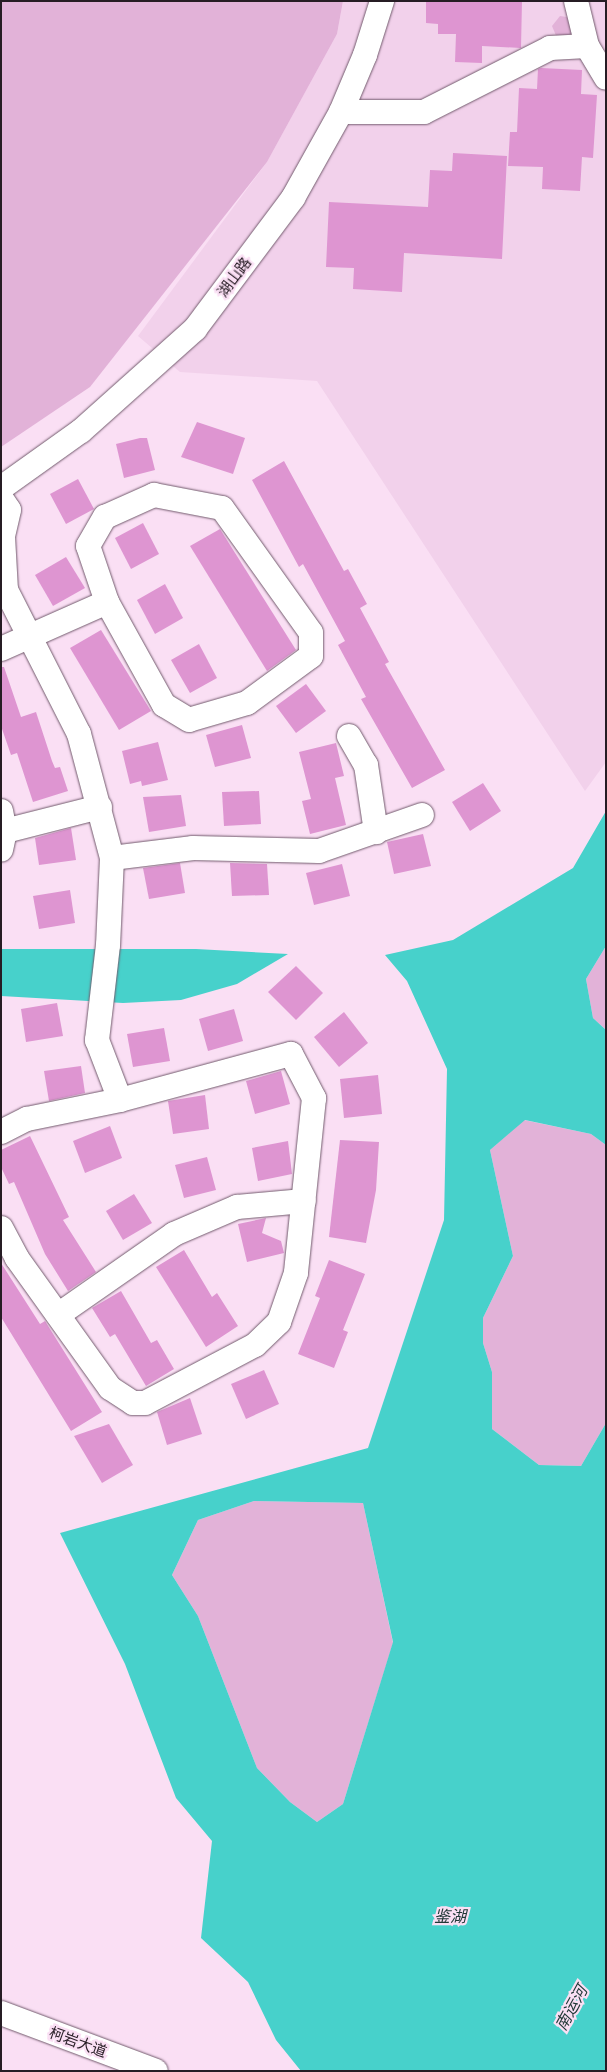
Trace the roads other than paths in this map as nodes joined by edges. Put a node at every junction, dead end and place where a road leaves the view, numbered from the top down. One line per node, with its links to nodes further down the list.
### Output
1 (382, 1): 5 (street, 湖山路)
2 (576, 1): 3 (street)
3 (587, 46): 4 (street); 5 (street)
4 (606, 78)
5 (341, 112): 6 (street, 湖山路)
6 (1, 488)
7 (1, 498): 8 (street)
8 (4, 587): 10 (street)
9 (107, 602): 9 (street); 10 (street)
10 (31, 638): 11 (street); 13 (street)
11 (1, 649)
12 (349, 736): 16 (street)
13 (100, 807): 15 (street); 17 (street)
14 (422, 815): 16 (street)
15 (2, 831)
16 (376, 832): 17 (street)
17 (112, 858): 18 (street)
18 (120, 1100): 19 (street); 20 (street)
19 (1, 1132)
20 (304, 1201): 22 (street); 22 (street)
21 (1, 1228): 22 (street)
22 (58, 1315)
23 (1, 2013): 24 (street, 柯岩大道)
24 (156, 2071)

